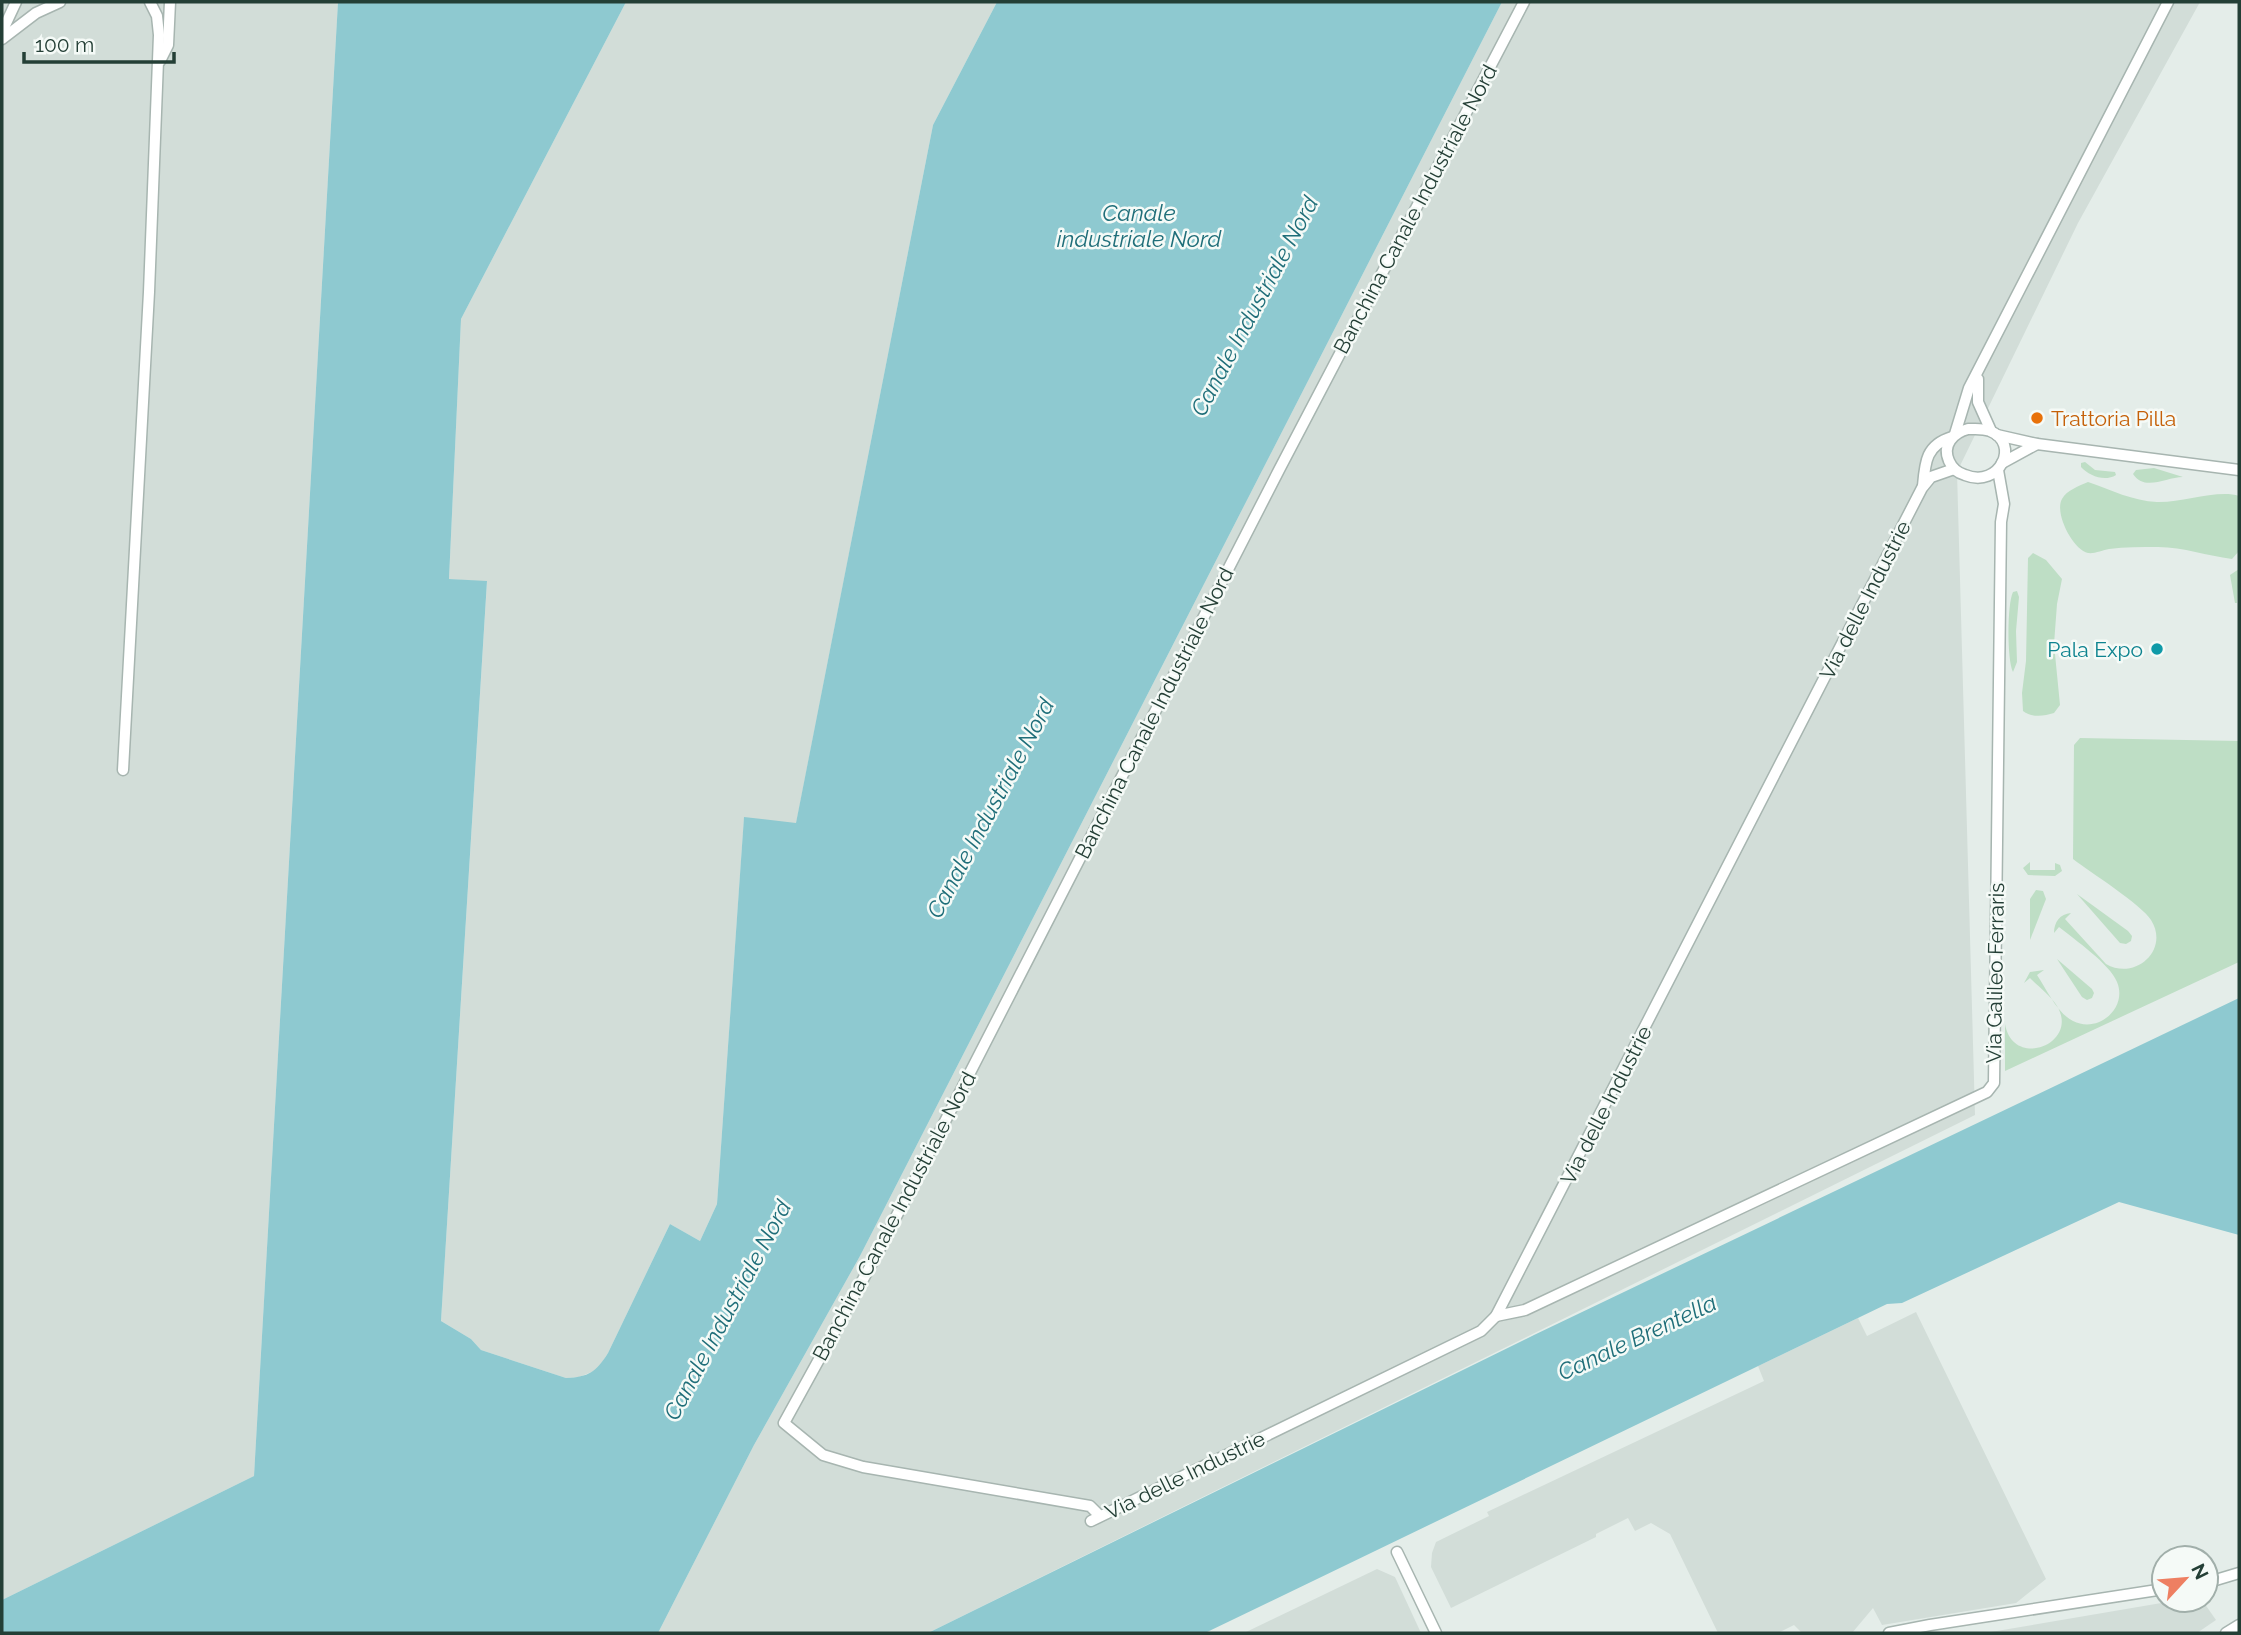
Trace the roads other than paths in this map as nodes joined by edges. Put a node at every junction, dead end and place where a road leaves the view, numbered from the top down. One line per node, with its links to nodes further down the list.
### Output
1 (16, 2): 7 (street)
2 (60, 2): 8 (street)
3 (150, 2): 9 (street)
4 (170, 2): 9 (street)
5 (1524, 2): 22 (street, Banchina Canale Industriale Nord)
6 (2168, 2): 10 (street)
7 (2, 32)
8 (2, 39)
9 (158, 67): 20 (street)
10 (1979, 369): 11 (street); 12 (street)
11 (1994, 433): 12 (street); 13 (street); 14 (street)
12 (1953, 435): 15 (street); 18 (street, Via delle Industrie)
13 (2037, 444): 14 (street); 16 (street)
14 (2000, 467): 17 (street); 19 (street, Via Galileo Ferraris)
15 (1954, 469): 17 (street); 18 (street)
16 (2239, 470)
17 (1981, 478): 19 (street, Via Galileo Ferraris)
18 (1922, 488): 21 (street, Via delle Industrie)
19 (2001, 522): 21 (street, Via Galileo Ferraris)
20 (123, 770)
21 (1496, 1316): 22 (street, Via delle Industrie)
22 (1095, 1518)
23 (1397, 1552): 28 (street)
24 (2239, 1573): 25 (street)
25 (2220, 1579)
26 (2150, 1591): 29 (street)
27 (2239, 1625): 30 (street)
28 (1436, 1633)
29 (1889, 1633)
30 (2226, 1633)

